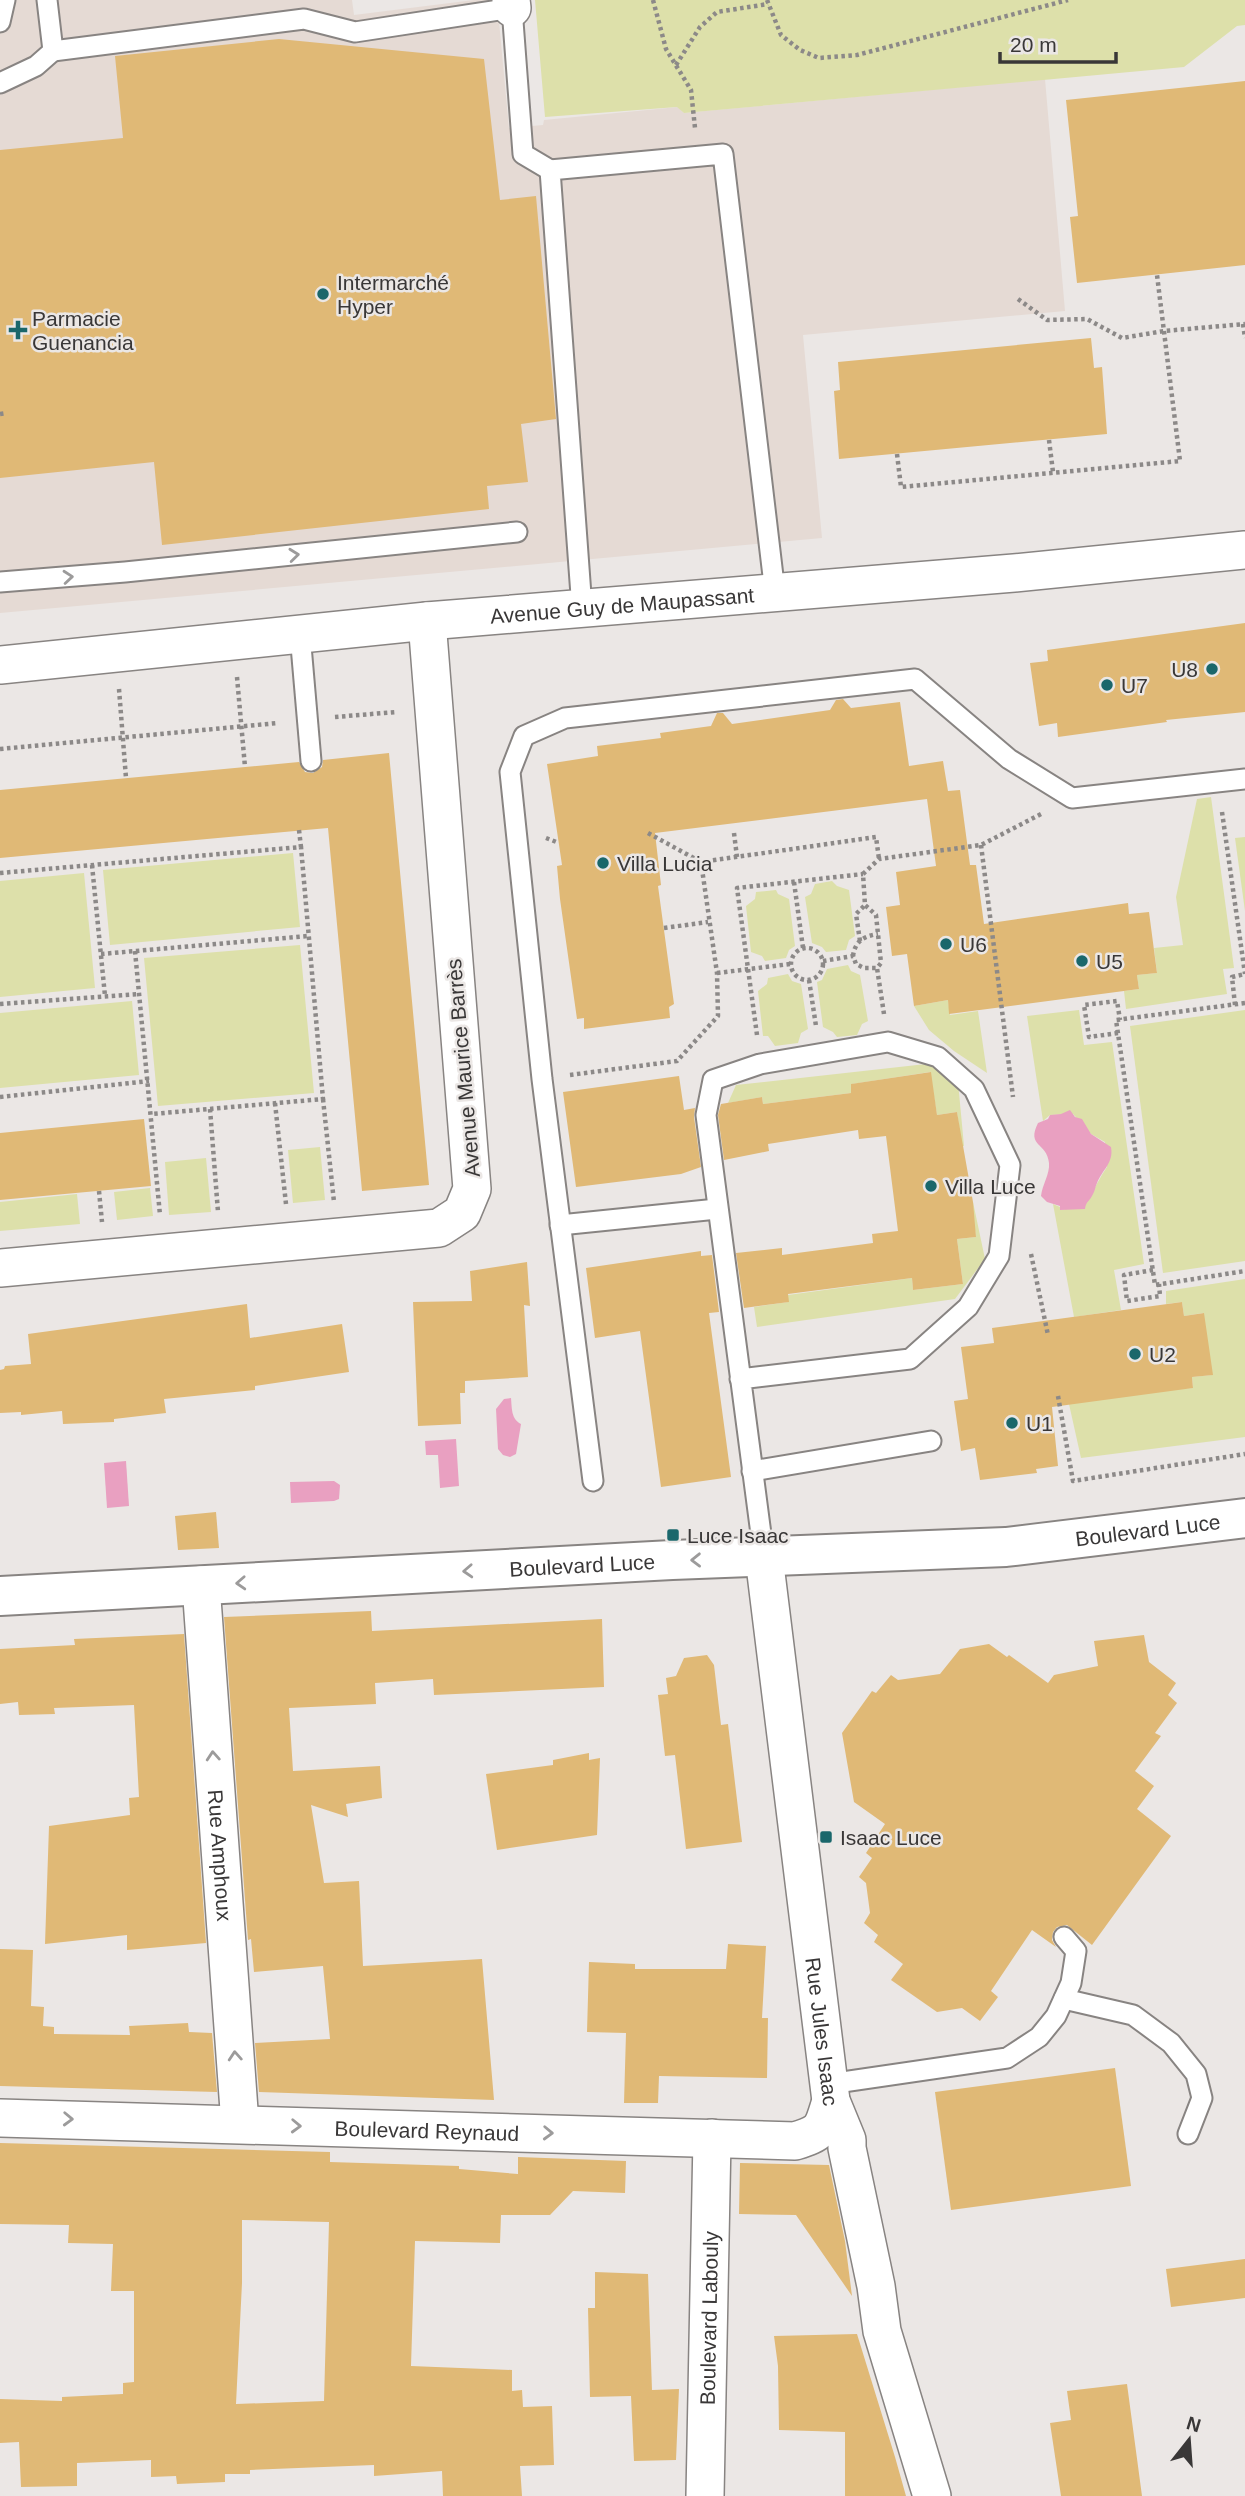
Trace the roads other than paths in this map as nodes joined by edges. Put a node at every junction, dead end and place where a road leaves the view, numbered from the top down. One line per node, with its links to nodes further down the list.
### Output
1 (5, 0): 4 (lane)
2 (47, 0): 5 (lane)
3 (511, 4): 5 (lane); 7 (lane)
4 (0, 22)
5 (53, 51): 6 (lane)
6 (0, 83)
7 (550, 170): 11 (lane); 12 (lane)
8 (516, 532): 10 (lane, one-way to 8)
9 (1245, 550): 11 (street, Avenue Guy de Maupassant)
10 (0, 582)
11 (775, 593): 12 (street, Avenue Guy de Maupassant)
12 (582, 609): 13 (street, Avenue Guy de Maupassant)
13 (427, 621): 14 (street, Avenue Guy de Maupassant); 20 (street, Avenue Maurice Barrès)
14 (300, 634): 15 (street, Avenue Guy de Maupassant); 16 (lane)
15 (0, 664)
16 (311, 761)
17 (1245, 779): 19 (lane)
18 (717, 1209): 19 (lane); 21 (lane); 21 (lane)
19 (560, 1225): 24 (lane)
20 (0, 1268)
21 (740, 1379): 23 (lane)
22 (932, 1441): 23 (lane)
23 (752, 1471): 26 (lane)
24 (593, 1480)
25 (1245, 1518): 26 (street, Boulevard Luce)
26 (764, 1557): 27 (street, Boulevard Luce, one-way to 27); 31 (street, Rue Jules Isaac)
27 (201, 1585): 28 (street, Boulevard Luce); 33 (street, Rue Amphoux, one-way to 27)
28 (0, 1596)
29 (1064, 1937): 30 (lane)
30 (1064, 1999): 31 (lane); 34 (lane)
31 (830, 2092): 35 (street, Boulevard Reynaud); 37 (street, Rue Jules Isaac)
32 (0, 2118): 33 (street, Boulevard Reynaud, one-way to 33)
33 (240, 2124): 35 (street, Boulevard Reynaud, one-way to 35)
34 (1188, 2134)
35 (712, 2138): 36 (street, Boulevard Labouly)
36 (705, 2496)
37 (932, 2496)

